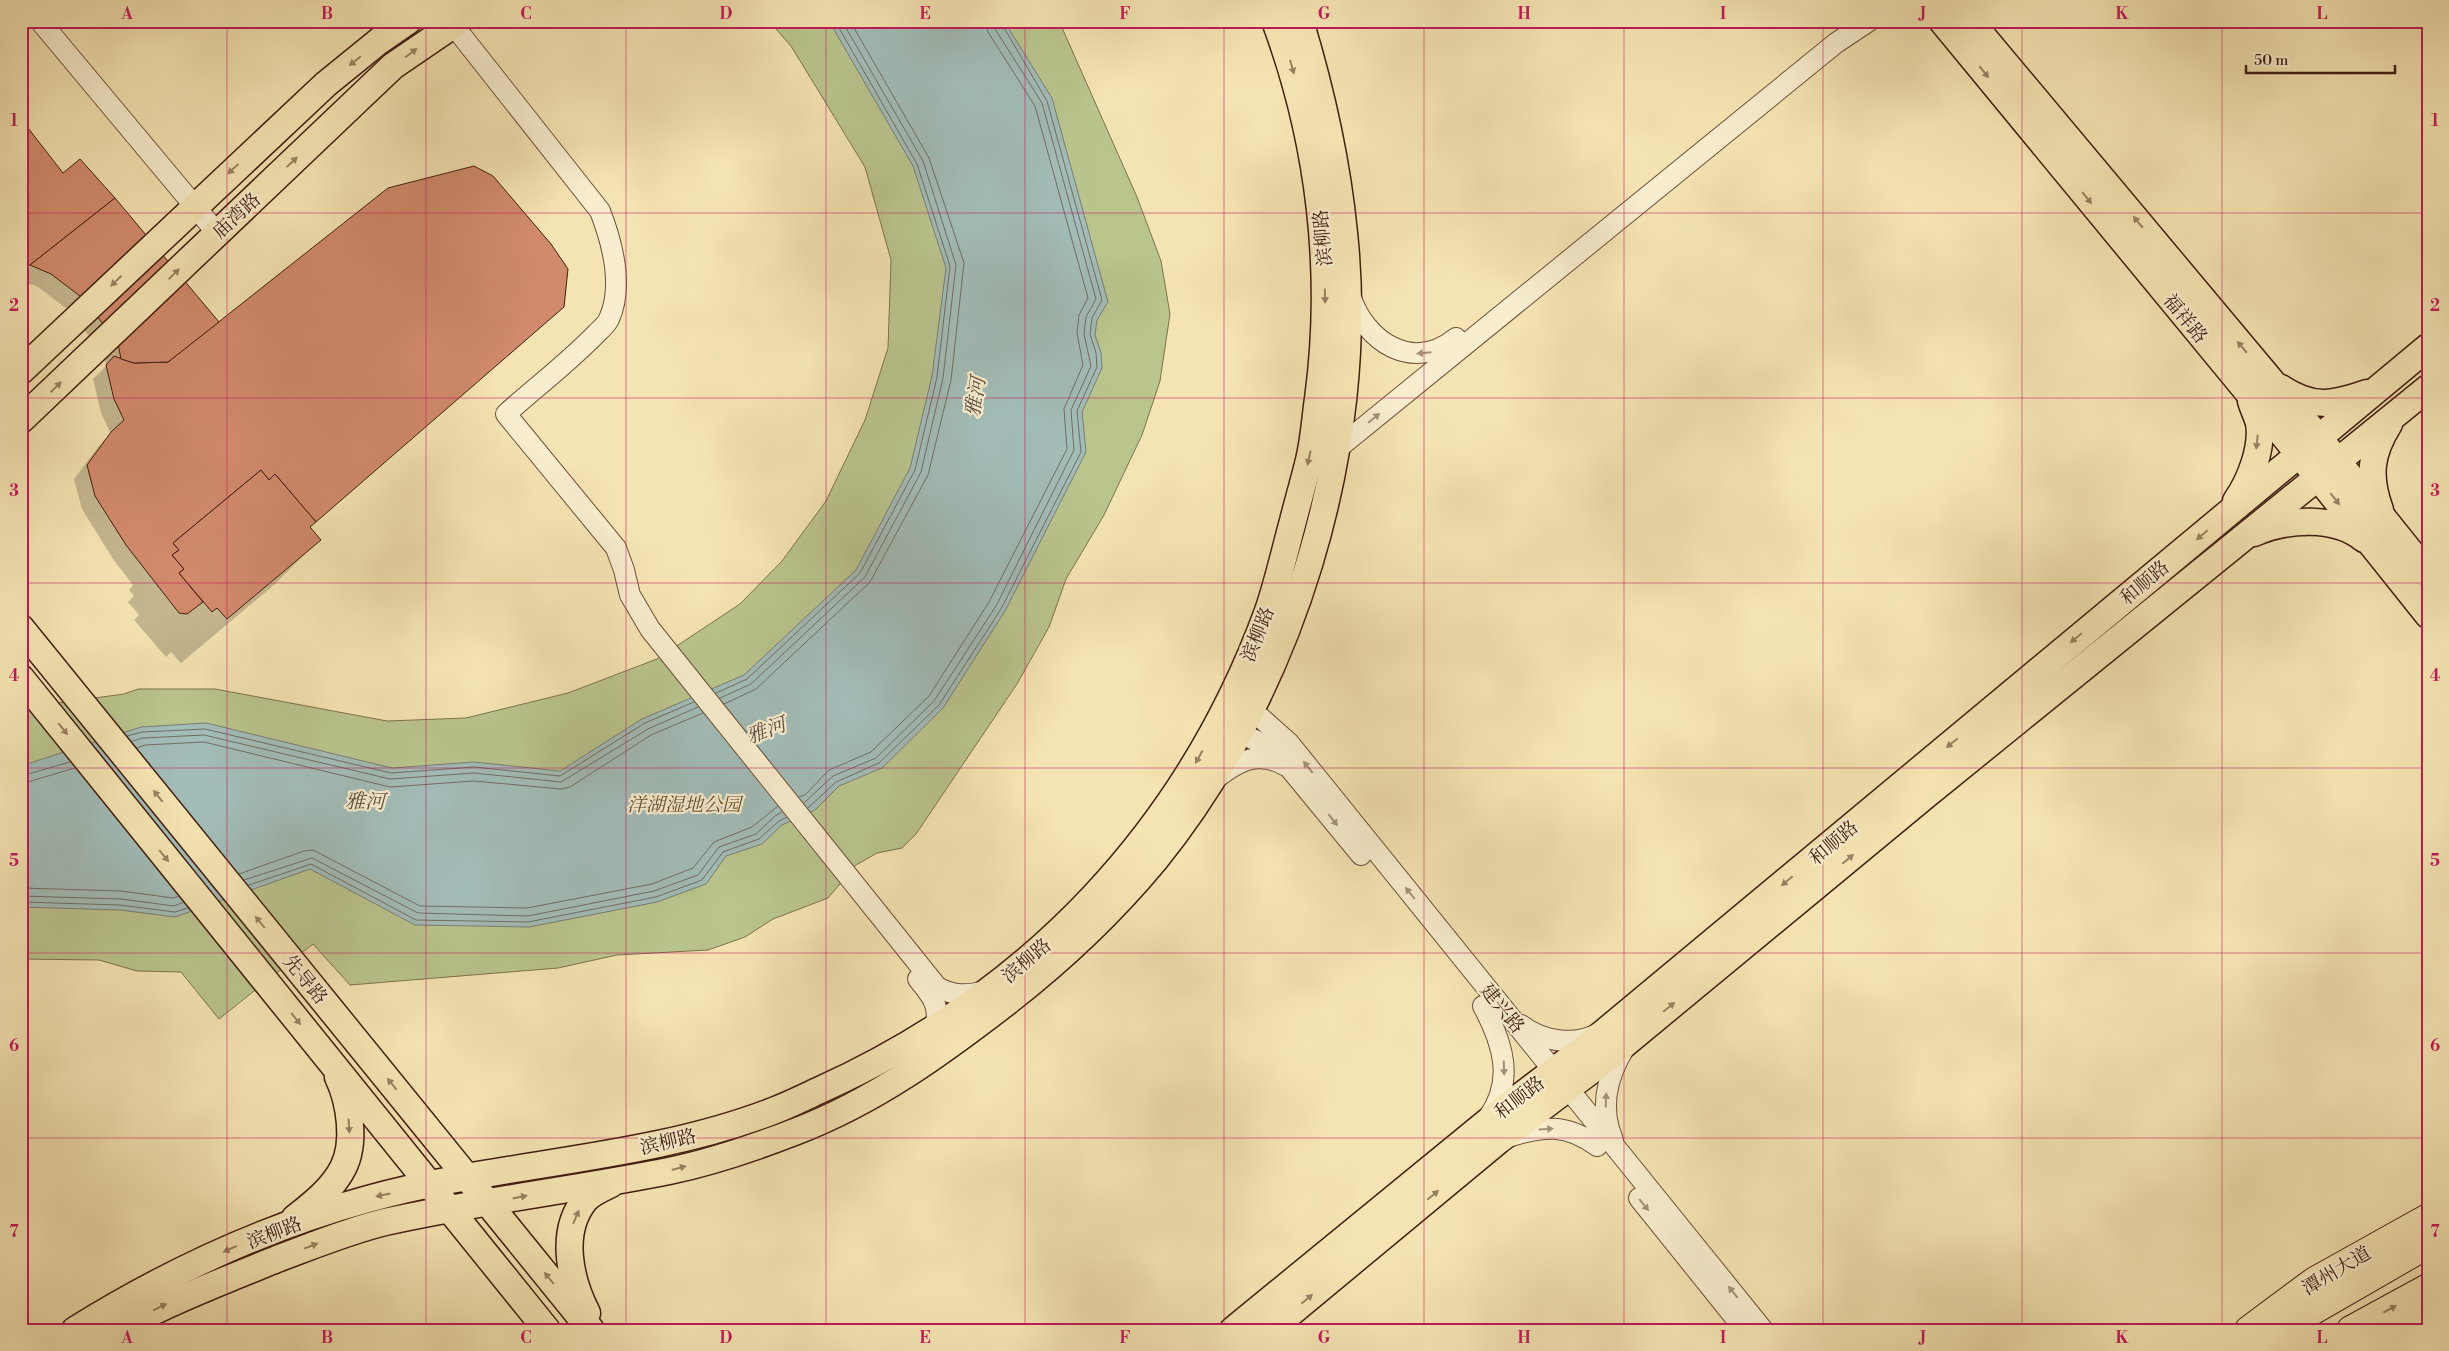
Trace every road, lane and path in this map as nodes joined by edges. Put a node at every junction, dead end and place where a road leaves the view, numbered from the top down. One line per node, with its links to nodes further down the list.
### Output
1 (40, 21): 12 (street)
2 (54, 21): 12 (street)
3 (408, 21): 12 (main road, 庙湾路, one-way to 12)
4 (1275, 21): 35 (main road, 滨柳路, one-way to 35)
5 (1300, 21): 14 (main road, 滨柳路)
6 (1845, 21): 14 (street, one-way to 14)
7 (1869, 21): 24 (street, one-way to 7)
8 (1926, 21): 11 (street)
9 (1942, 21): 11 (main road, 福祥路)
10 (449, 24): 13 (main road, 庙湾路, one-way to 10); 39 (street)
11 (1966, 33): 17 (main road, 福祥路, one-way to 11); 19 (main road, 福祥路, one-way to 19)
12 (198, 202): 13 (street); 16 (main road, 庙湾路, one-way to 16)
13 (221, 229): 22 (main road, 庙湾路, one-way to 13)
14 (1347, 286): 24 (main road, 滨柳路)
15 (2428, 347): 18 (main road, 和顺路)
16 (21, 371)
17 (2264, 372): 18 (main road); 23 (main road, 福祥路)
18 (2389, 380): 23 (main road, 和顺路)
19 (2238, 381): 25 (main road, 福祥路); 27 (main road, one-way to 27)
20 (2428, 388): 21 (main road, 和顺路)
21 (2397, 413): 26 (main road, 和顺路); 29 (main road)
22 (21, 420)
23 (2319, 438): 25 (main road, 和顺路); 26 (main road, 福祥路)
24 (1337, 449): 33 (main road, 滨柳路)
25 (2299, 455): 26 (main road, 福祥路); 27 (main road, 和顺路)
26 (2327, 468): 28 (main road, 和顺路); 29 (main road, 福祥路)
27 (2223, 517): 43 (main road, 和顺路, one-way to 43)
28 (2242, 538): 29 (main road); 45 (main road, 和顺路, one-way to 28)
29 (2384, 539): 30 (main road, 福祥路); 31 (main road, 福祥路)
30 (2428, 574)
31 (2428, 615)
32 (21, 628): 48 (main road, 先导路, one-way to 32)
33 (1269, 672): 35 (main road, 滨柳路); 36 (street)
34 (27, 684): 46 (main road, 先导路, one-way to 46)
35 (1234, 718): 36 (street, 建兴路); 37 (street); 38 (main road, 滨柳路); 40 (main road, 滨柳路, one-way to 40)
36 (1289, 742): 42 (street, 建兴路, one-way to 36)
37 (1290, 768): 38 (street); 41 (street, one-way to 41)
38 (1202, 793): 54 (main road, 滨柳路, one-way to 38)
39 (934, 990): 40 (street); 44 (street)
40 (990, 990): 44 (main road, 滨柳路)
41 (1483, 1006): 47 (street); 49 (street, one-way to 49)
42 (1505, 1011): 43 (street); 47 (street, 建兴路)
43 (1614, 1024): 47 (main road, 和顺路)
44 (935, 1029): 52 (main road, 滨柳路)
45 (1638, 1033): 47 (main road, 和顺路); 51 (street, one-way to 45)
46 (332, 1063): 55 (main road, 先导路); 60 (main road, one-way to 60)
47 (1554, 1083): 49 (main road, 和顺路); 50 (street); 51 (street, 建兴路)
48 (409, 1106): 52 (main road); 53 (main road, 先导路)
49 (1490, 1134): 50 (street, one-way to 50); 72 (main road, 和顺路); 73 (main road, 和顺路, one-way to 49)
50 (1597, 1146): 74 (street, one-way to 74)
51 (1626, 1161): 75 (street, 建兴路, one-way to 51)
52 (536, 1165): 53 (main road, 滨柳路)
53 (467, 1178): 55 (main road, 滨柳路); 56 (main road, 先导路)
54 (622, 1179): 56 (main road, 滨柳路, one-way to 54); 71 (main road, one-way to 54)
55 (431, 1185): 57 (main road, 先导路); 60 (main road, 滨柳路, one-way to 60)
56 (488, 1203): 57 (main road, 滨柳路); 70 (main road, 先导路, one-way to 56)
57 (451, 1210): 59 (main road, 滨柳路); 63 (main road, 先导路)
58 (2428, 1218): 76 (highway, 潭州大道)
59 (381, 1223): 63 (main road); 68 (main road, 滨柳路, one-way to 59)
60 (278, 1229): 67 (main road, 滨柳路, one-way to 67)
61 (2428, 1231): 77 (main road, 潭州大道)
62 (2428, 1244): 78 (highway, 潭州大道)
63 (500, 1271): 69 (main road, 先导路)
64 (2428, 1288): 79 (highway, one-way to 64)
65 (2428, 1308): 80 (main road)
66 (2428, 1321): 81 (highway)
67 (75, 1330)
68 (117, 1330)
69 (547, 1330)
70 (591, 1330)
71 (595, 1330)
72 (1233, 1330)
73 (1270, 1330)
74 (1745, 1330)
75 (1763, 1330)
76 (2249, 1330)
77 (2267, 1330)
78 (2279, 1330)
79 (2352, 1330)
80 (2388, 1330)
81 (2411, 1330)

